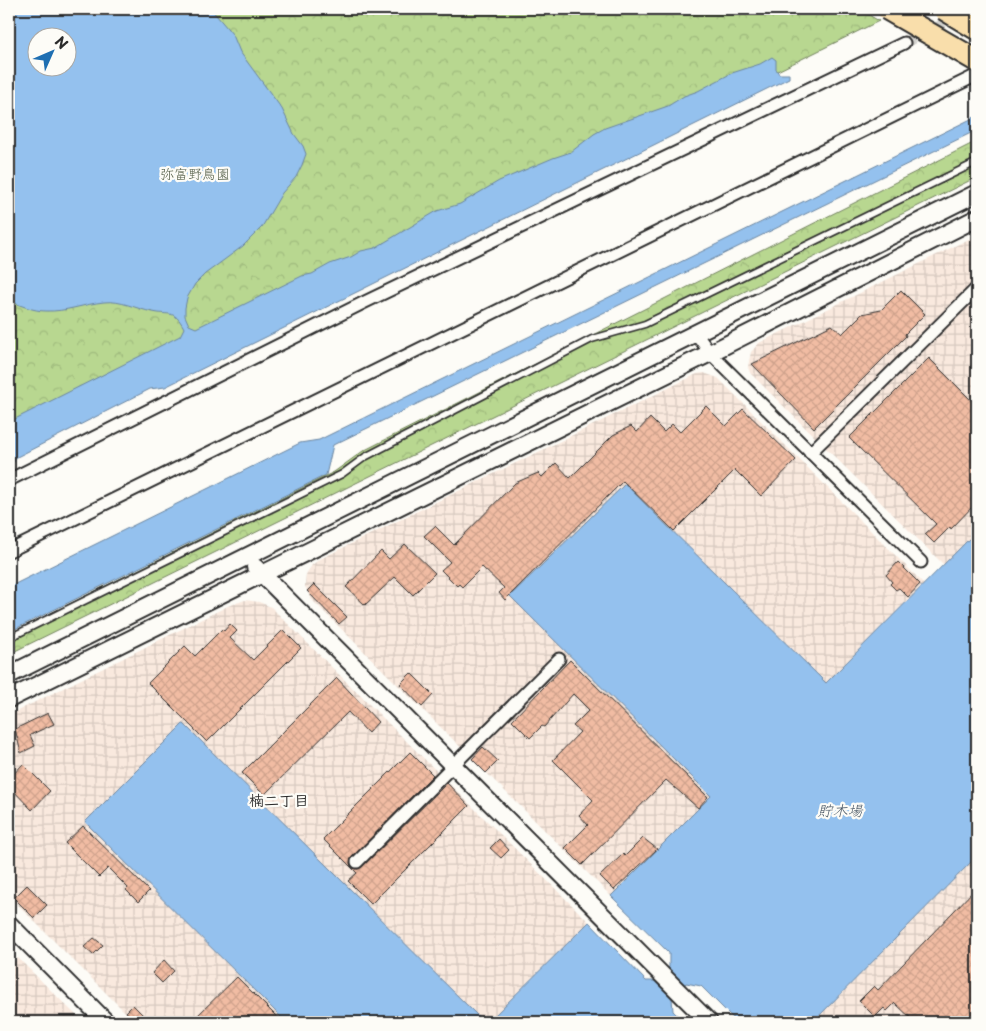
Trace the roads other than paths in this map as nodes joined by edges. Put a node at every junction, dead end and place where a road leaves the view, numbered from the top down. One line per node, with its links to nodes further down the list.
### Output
1 (887, 9): 7 (highway, bridge)
2 (944, 9): 5 (highway, bridge)
3 (973, 9): 4 (main road)
4 (977, 11)
5 (977, 29)
6 (904, 44): 16 (street)
7 (977, 61)
8 (977, 75): 17 (street)
9 (977, 162): 21 (lane)
10 (977, 193): 13 (street)
11 (977, 218): 14 (street)
12 (977, 288): 15 (street)
13 (695, 332): 14 (street); 18 (street)
14 (710, 353): 15 (street); 20 (street)
15 (810, 453): 19 (street)
16 (9, 480)
17 (9, 551)
18 (245, 557): 20 (street); 23 (street)
19 (922, 562)
20 (262, 575): 24 (street); 25 (street)
21 (9, 638)
22 (559, 659): 25 (street)
23 (9, 675)
24 (9, 699)
25 (452, 766): 26 (street); 29 (street)
26 (356, 862)
27 (9, 924): 28 (street)
28 (106, 1022)
29 (709, 1022)

